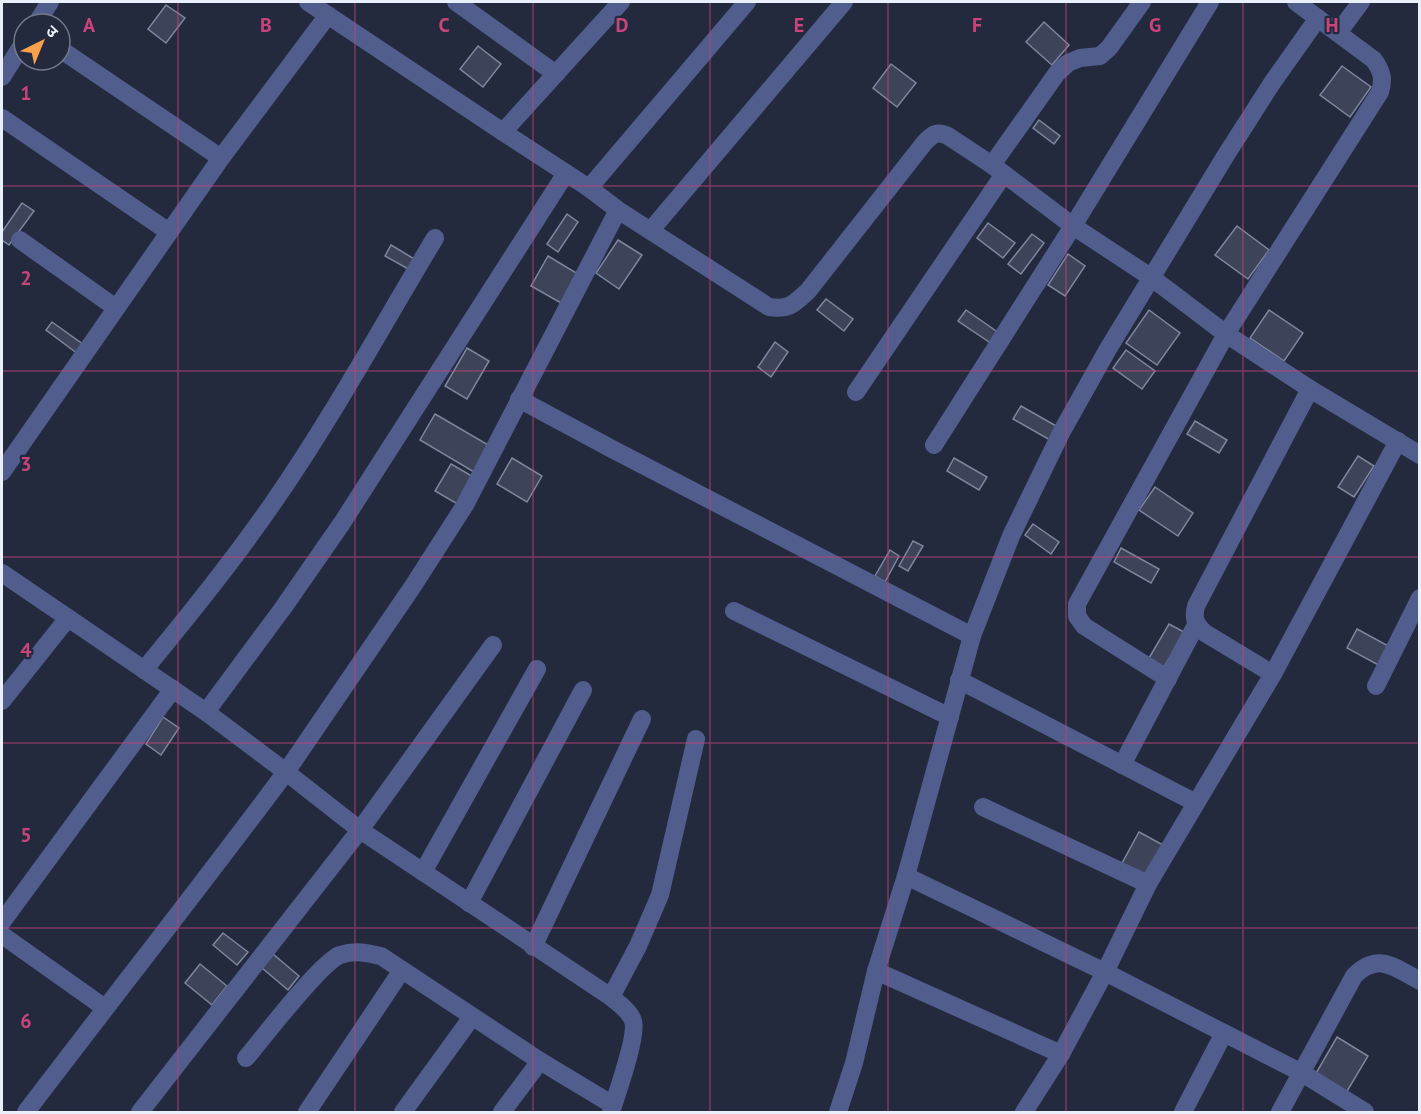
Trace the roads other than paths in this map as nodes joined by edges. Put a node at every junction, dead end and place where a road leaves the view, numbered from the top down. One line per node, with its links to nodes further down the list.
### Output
1 (308, 2): 10 (street)
2 (456, 2): 15 (street)
3 (747, 2): 22 (street)
4 (844, 2): 25 (street)
5 (1142, 2): 20 (street)
6 (1210, 2): 24 (street)
7 (1296, 2): 11 (street)
8 (1361, 2): 12 (street)
9 (610, 5): 15 (street)
10 (328, 15): 18 (street); 19 (street)
11 (1318, 18): 12 (street); 29 (street)
12 (1338, 33): 31 (street)
13 (72, 57): 19 (street)
14 (12, 61): 16 (street)
15 (556, 74): 18 (street)
16 (2, 77)
17 (2, 118): 26 (street)
18 (503, 132): 21 (street)
19 (221, 158): 26 (street)
20 (998, 170): 24 (street); 25 (street); 33 (street)
21 (566, 173): 22 (street); 55 (street)
22 (589, 188): 23 (street)
23 (618, 210): 25 (street); 34 (street)
24 (1074, 226): 29 (street); 36 (street)
25 (651, 230)
26 (169, 232): 30 (street)
27 (435, 238): 47 (street)
28 (20, 240): 30 (street)
29 (1152, 278): 31 (street); 44 (street)
30 (116, 308): 38 (street)
31 (1226, 334): 32 (street); 49 (street)
32 (1310, 389): 35 (street); 43 (street)
33 (856, 392)
34 (519, 399): 44 (street); 60 (street)
35 (1398, 441): 37 (street); 48 (street)
36 (934, 445)
37 (1419, 455)
38 (2, 472)
39 (2, 573): 42 (street)
40 (1419, 598): 51 (street)
41 (734, 611): 56 (street)
42 (68, 618): 47 (street); 54 (street)
43 (1196, 625): 48 (street); 49 (street)
44 (972, 636): 50 (street)
45 (493, 645): 63 (street)
46 (537, 669): 64 (street)
47 (144, 670): 52 (street)
48 (1273, 674): 61 (street)
49 (1168, 679): 59 (street)
50 (959, 680): 56 (street); 59 (street)
51 (1376, 686)
52 (173, 689): 55 (street); 68 (street)
53 (584, 690): 67 (street)
54 (2, 700)
55 (206, 712): 60 (street)
56 (950, 717): 65 (street)
57 (642, 719): 70 (street)
58 (696, 740): 75 (street)
59 (1122, 765): 61 (street)
60 (286, 772): 63 (street); 76 (street)
61 (1196, 803): 66 (street)
62 (983, 807): 66 (street)
63 (360, 830): 64 (street); 85 (street)
64 (423, 872): 67 (street)
65 (906, 876): 72 (street); 73 (street)
66 (1148, 884): 73 (street)
67 (470, 903): 70 (street)
68 (2, 922)
69 (2, 934): 76 (street)
70 (533, 947): 75 (street)
71 (402, 970): 77 (street); 80 (street); 86 (street)
72 (876, 971): 79 (street); 89 (street)
73 (1105, 972): 78 (street); 79 (street)
74 (1419, 981): 82 (street)
75 (611, 997): 83 (street)
76 (105, 1008): 84 (street)
77 (472, 1017): 81 (street); 87 (street)
78 (1224, 1033): 82 (street); 91 (street)
79 (1061, 1054): 90 (street)
80 (246, 1058)
81 (540, 1061): 83 (street); 88 (street)
82 (1302, 1072): 92 (street); 93 (street)
83 (612, 1109)
84 (26, 1113)
85 (140, 1113)
86 (308, 1113)
87 (403, 1113)
88 (502, 1113)
89 (838, 1113)
90 (1024, 1113)
91 (1183, 1113)
92 (1280, 1113)
93 (1365, 1113)

